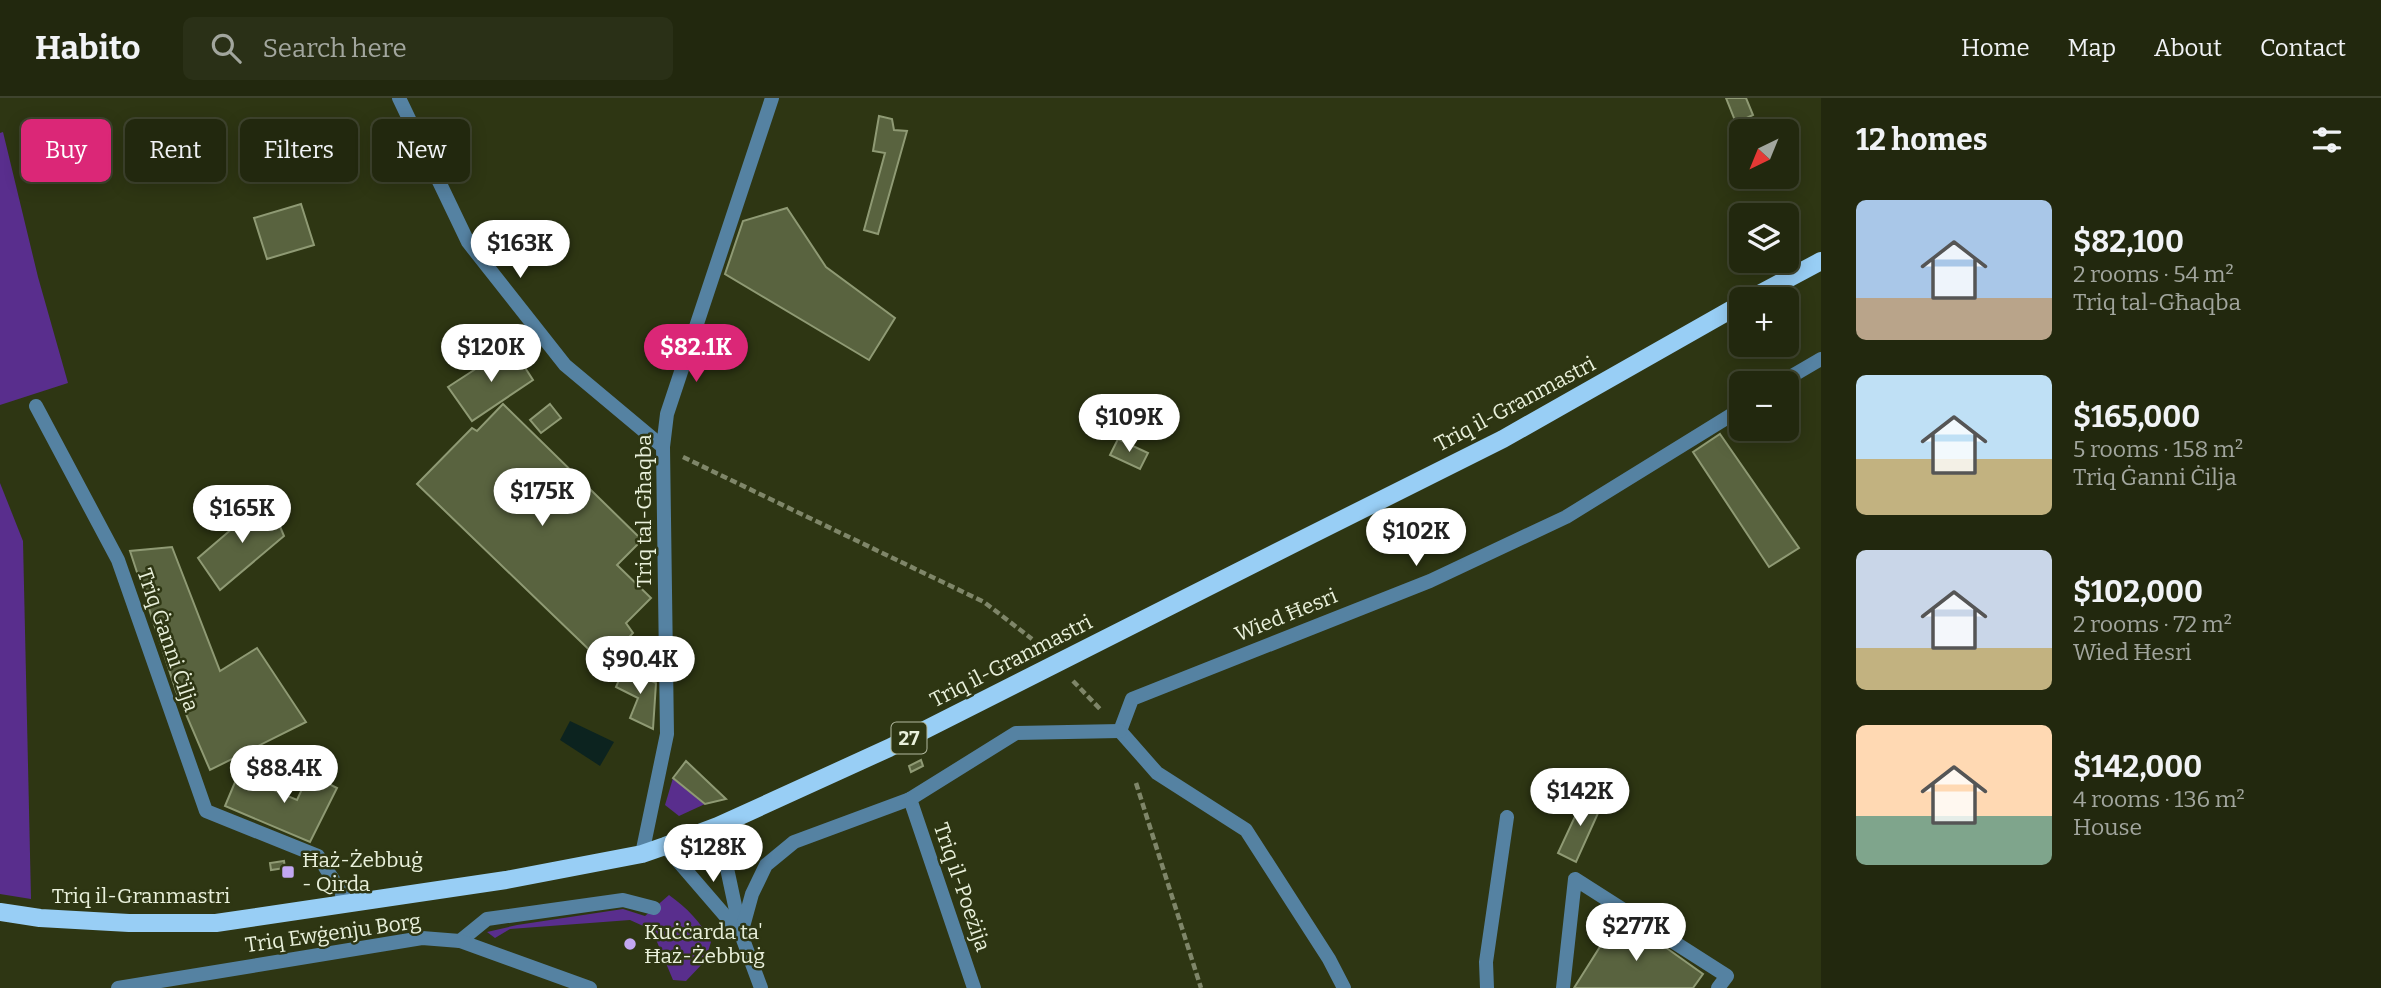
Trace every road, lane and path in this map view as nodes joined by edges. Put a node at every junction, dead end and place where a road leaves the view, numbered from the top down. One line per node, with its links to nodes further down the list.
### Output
1 (399, 98): 10 (street)
2 (772, 98): 10 (street, Triq tal-Għaqba)
3 (1821, 261): 4 (main road)
4 (1772, 287)
5 (1729, 311): 17 (main road, Triq il-Granmastri / 27)
6 (1821, 359): 7 (street)
7 (1799, 372)
8 (36, 406): 20 (street, Triq Ġanni Ċilja)
9 (1729, 416): 13 (street, Wied Ħesri)
10 (663, 447): 11 (path); 19 (street, Triq tal-Għaqba)
11 (1032, 639)
12 (1073, 680): 13 (path)
13 (1120, 731): 15 (street); 31 (street)
14 (1136, 782): 30 (path)
15 (910, 799): 23 (street); 29 (street, Triq il-Poeżija)
16 (1507, 817): 32 (street)
17 (718, 826): 18 (main road, Triq il-Granmastri / 27); 23 (street)
18 (666, 846): 19 (main road, Triq il-Granmastri / 27); 23 (street)
19 (642, 854): 20 (main road, Triq il-Granmastri / 27)
20 (348, 903): 22 (main road, Triq il-Granmastri / 27)
21 (653, 908): 24 (street)
22 (0, 912)
23 (741, 934): 28 (street)
24 (460, 941): 25 (street, Triq Ewġenju Borg); 27 (street, Triq Ewġenju Borg)
25 (135, 986): 26 (street, Triq Ewġenju Borg)
26 (118, 988)
27 (590, 988)
28 (761, 988)
29 (974, 988)
30 (1201, 988)
31 (1344, 988)
32 (1487, 988)
33 (1563, 988): 34 (street)
34 (1718, 988)

